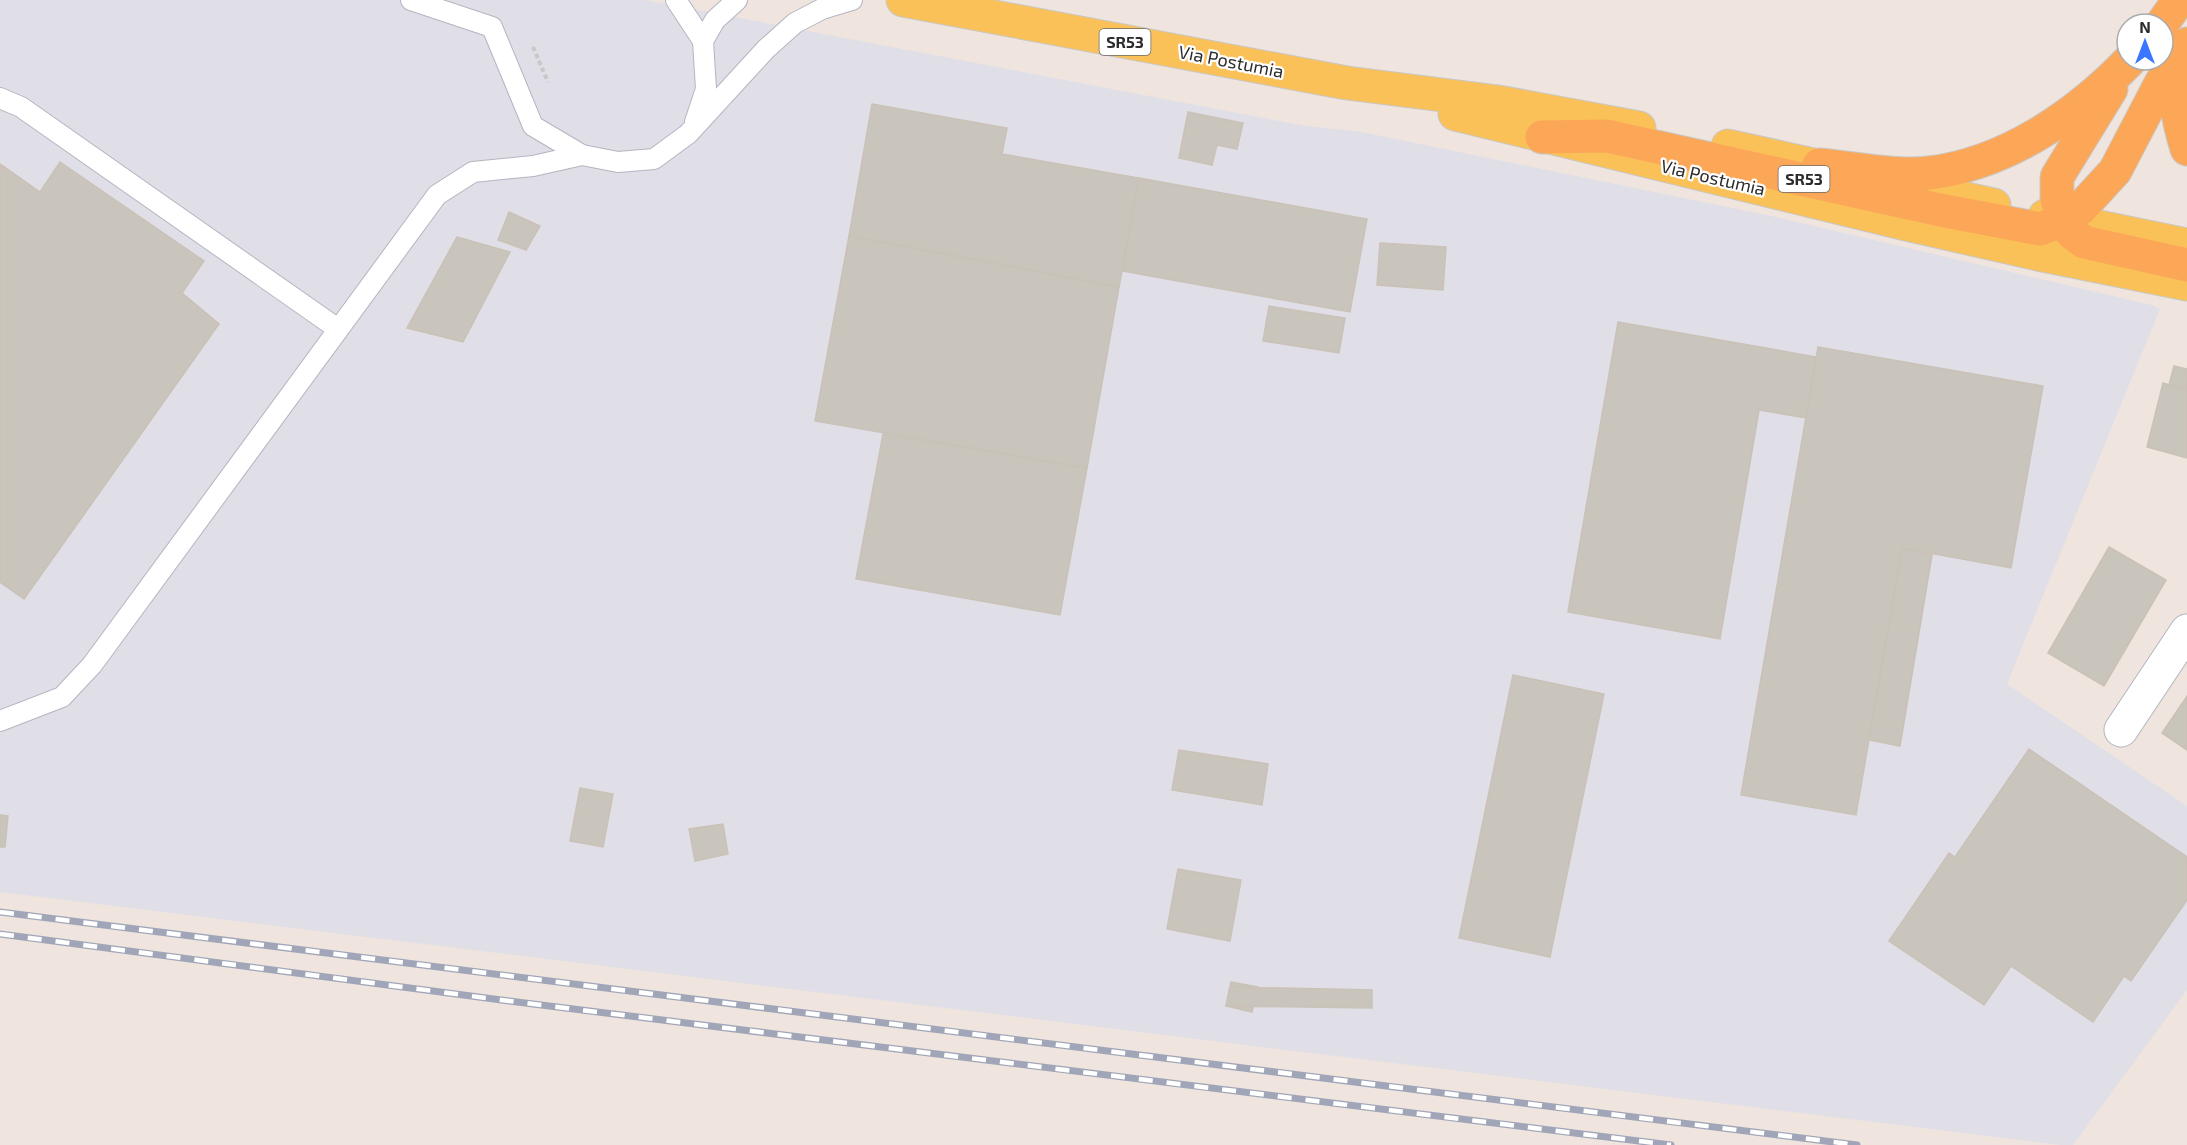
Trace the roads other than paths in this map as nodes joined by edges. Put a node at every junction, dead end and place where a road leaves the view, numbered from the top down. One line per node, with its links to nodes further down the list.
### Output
1 (411, 0): 15 (lane)
2 (676, 0): 6 (lane)
3 (737, 0): 6 (lane)
4 (852, 0): 12 (lane)
5 (903, 0): 10 (main road, Via Postumia / SR53)
6 (703, 40): 12 (lane)
7 (2183, 50): 14 (highway, SR53); 17 (highway, SR53)
8 (2116, 72): 16 (highway, SR53)
9 (2122, 72): 17 (highway, SR53)
10 (1347, 83): 13 (main road, Via Postumia / SR53); 16 (main road, Via Postumia)
11 (0, 98): 21 (lane)
12 (688, 134): 15 (lane)
13 (1542, 137): 17 (highway, SR53); 20 (main road, Via Postumia)
14 (2187, 149)
15 (582, 155): 21 (lane)
16 (1809, 164): 17 (main road, Via Postumia)
17 (2063, 219): 18 (main road, Via Postumia); 19 (highway, SR53)
18 (2187, 245)
19 (2187, 265)
20 (2187, 284)
21 (338, 330): 23 (lane)
22 (2187, 631): 24 (street)
23 (0, 721)
24 (2121, 730)

